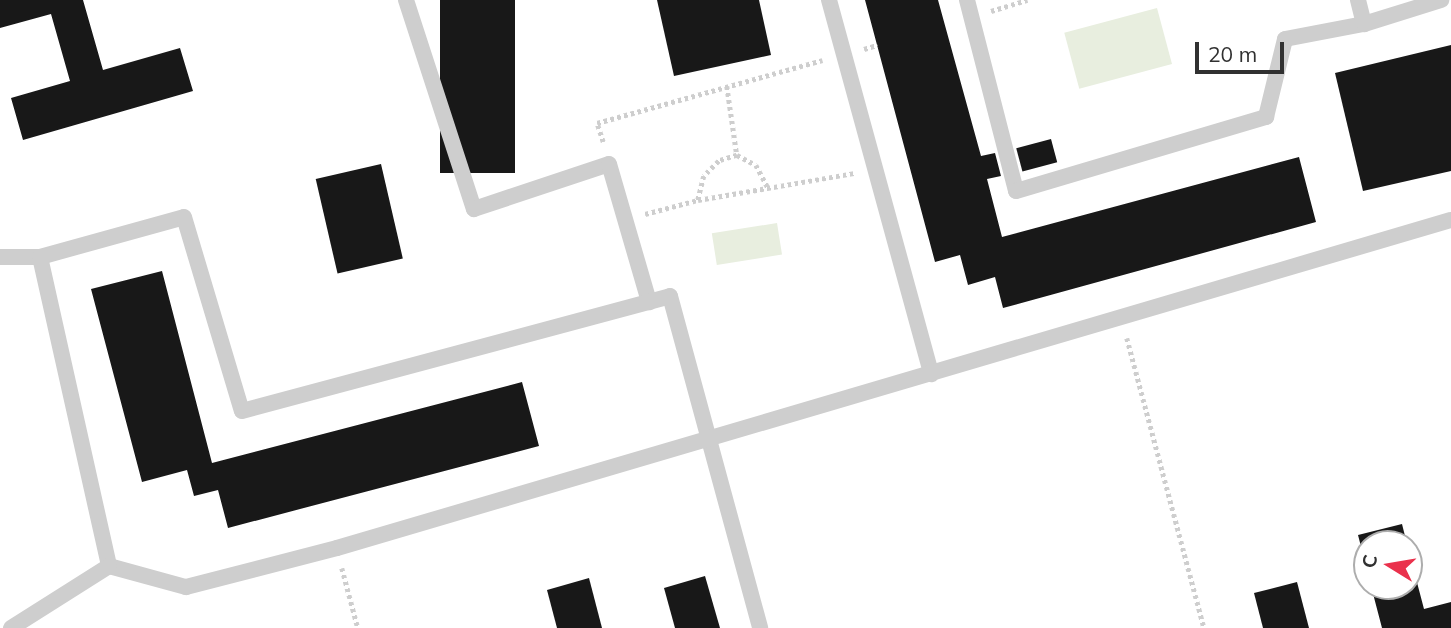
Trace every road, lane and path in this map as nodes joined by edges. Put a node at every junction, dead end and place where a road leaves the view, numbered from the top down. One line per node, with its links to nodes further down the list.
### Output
1 (406, 0): 11 (lane)
2 (829, 0): 8 (lane)
3 (967, 0): 6 (lane)
4 (1358, 0): 6 (lane)
5 (1441, 0): 6 (lane)
6 (1364, 24)
7 (877, 45): 8 (path)
8 (844, 54): 9 (path); 12 (lane)
9 (727, 86): 10 (path); 11 (path)
10 (737, 155): 13 (path); 14 (path)
11 (609, 164): 15 (lane)
12 (875, 169): 13 (path); 21 (lane)
13 (769, 189): 14 (path)
14 (698, 200): 15 (path)
15 (625, 219): 19 (lane)
16 (1451, 220): 20 (lane)
17 (0, 257): 18 (lane)
18 (40, 257): 19 (lane); 24 (lane)
19 (649, 302): 22 (lane)
20 (1121, 318): 21 (lane); 28 (path)
21 (931, 374): 22 (lane)
22 (709, 439): 23 (lane); 27 (lane)
23 (337, 548): 24 (lane); 26 (path)
24 (109, 566): 25 (lane)
25 (11, 628)
26 (358, 628)
27 (760, 628)
28 (1204, 628)

